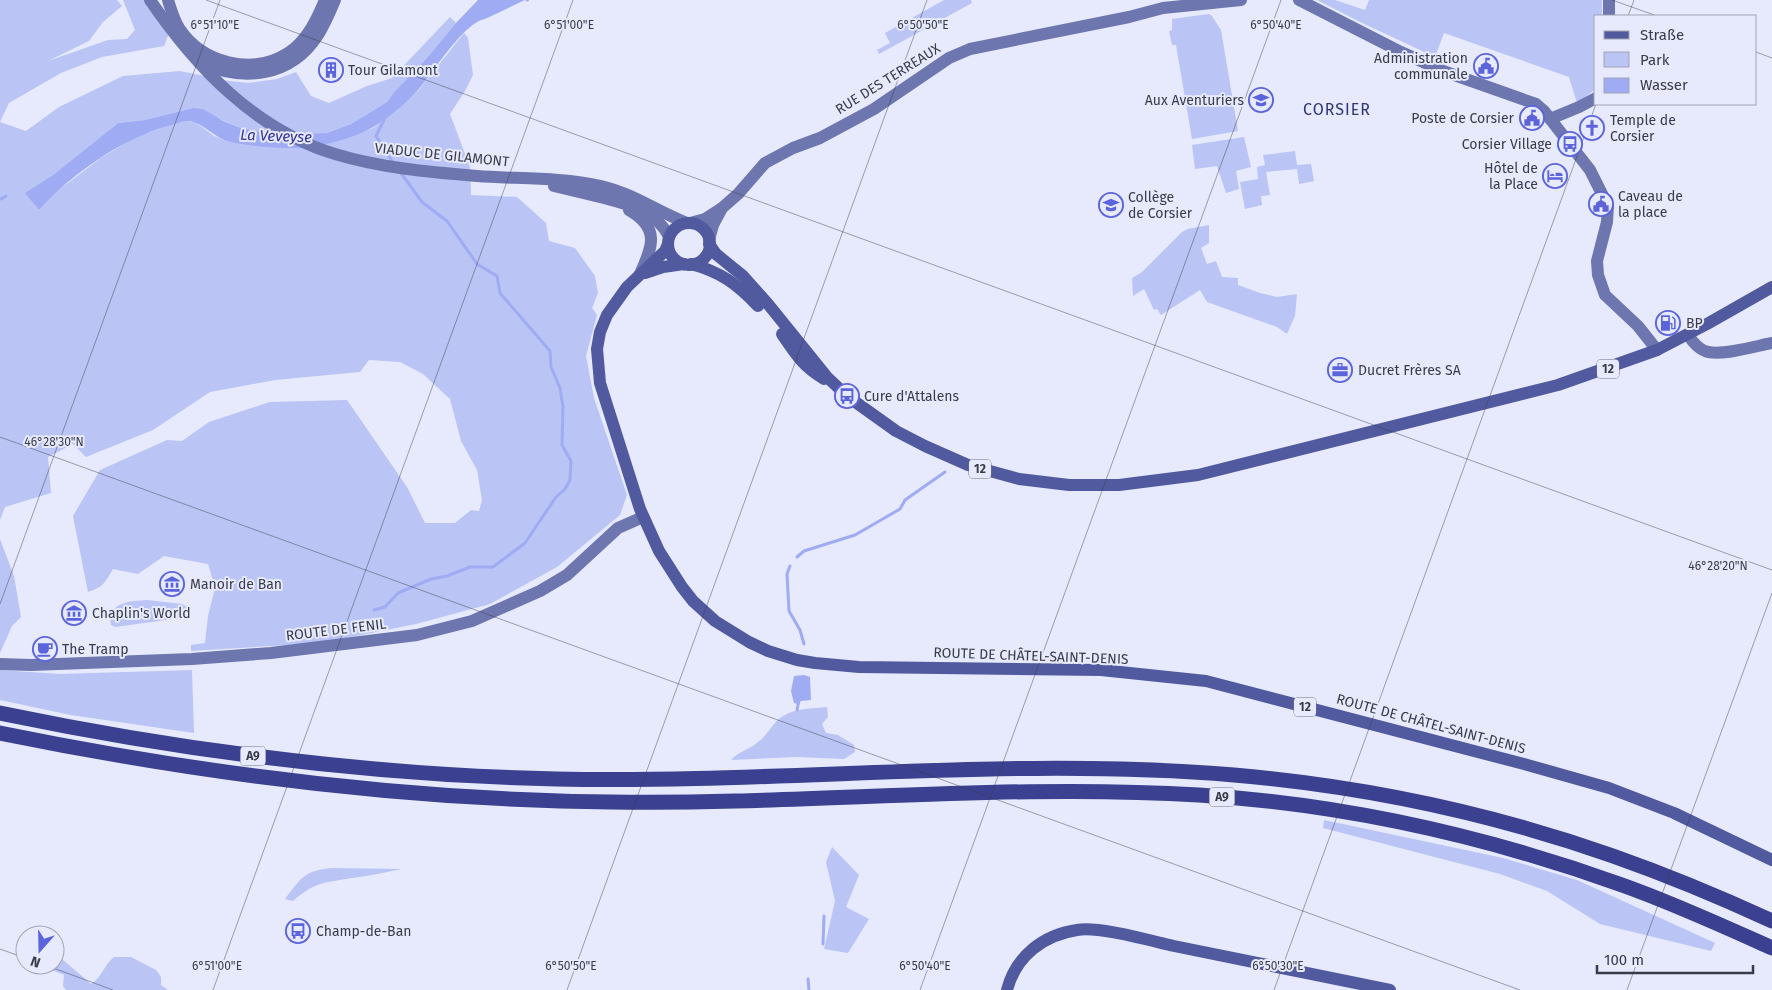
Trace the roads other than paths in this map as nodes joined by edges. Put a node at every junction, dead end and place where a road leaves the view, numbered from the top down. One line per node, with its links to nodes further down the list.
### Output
1 (150, 0): 12 (street, VIADUC DE GILAMONT)
2 (157, 0): 5 (street)
3 (168, 0): 4 (street)
4 (325, 0)
5 (335, 0)
6 (1241, 0): 13 (street, RUE DES TERREAUX)
7 (1299, 0): 11 (street)
8 (1608, 0): 9 (street)
9 (1609, 15)
10 (1594, 99): 11 (street)
11 (1550, 119): 22 (street)
12 (600, 194): 14 (street, VIADUC DE GILAMONT); 15 (street, VIADUC DE GILAMONT); 18 (street)
13 (722, 208): 14 (street, RUE DES TERREAUX); 16 (street, RUE DES TERREAUX)
14 (689, 223): 15 (main road, 12); 16 (main road, 12)
15 (669, 240): 17 (main road); 18 (main road, ROUTE DE CHÂTEL-SAINT-DENIS / 12)
16 (709, 242): 17 (main road); 23 (main road, ROUTE DE CHÂTEL-SAINT-DENIS / 12)
17 (688, 264): 18 (main road, ROUTE DE CHÂTEL-SAINT-DENIS / 12); 23 (main road, ROUTE DE CHÂTEL-SAINT-DENIS / 12)
18 (638, 276): 24 (main road, ROUTE DE CHÂTEL-SAINT-DENIS / 12)
19 (1772, 287): 20 (main road, ROUTE DE CHÂTEL-SAINT-DENIS / 12)
20 (1688, 335): 21 (street); 22 (main road, ROUTE DE CHÂTEL-SAINT-DENIS / 12)
21 (1772, 343)
22 (1657, 350): 23 (main road, ROUTE DE CHÂTEL-SAINT-DENIS / 12)
23 (837, 387)
24 (643, 517): 25 (street, ROUTE DE FENIL); 28 (main road, ROUTE DE CHÂTEL-SAINT-DENIS / 12)
25 (0, 664)
26 (0, 713): 29 (highway, A9)
27 (0, 734): 30 (highway, A9)
28 (1772, 860)
29 (1772, 920)
30 (1772, 948)
31 (1007, 990): 32 (main road)
32 (1390, 990)

